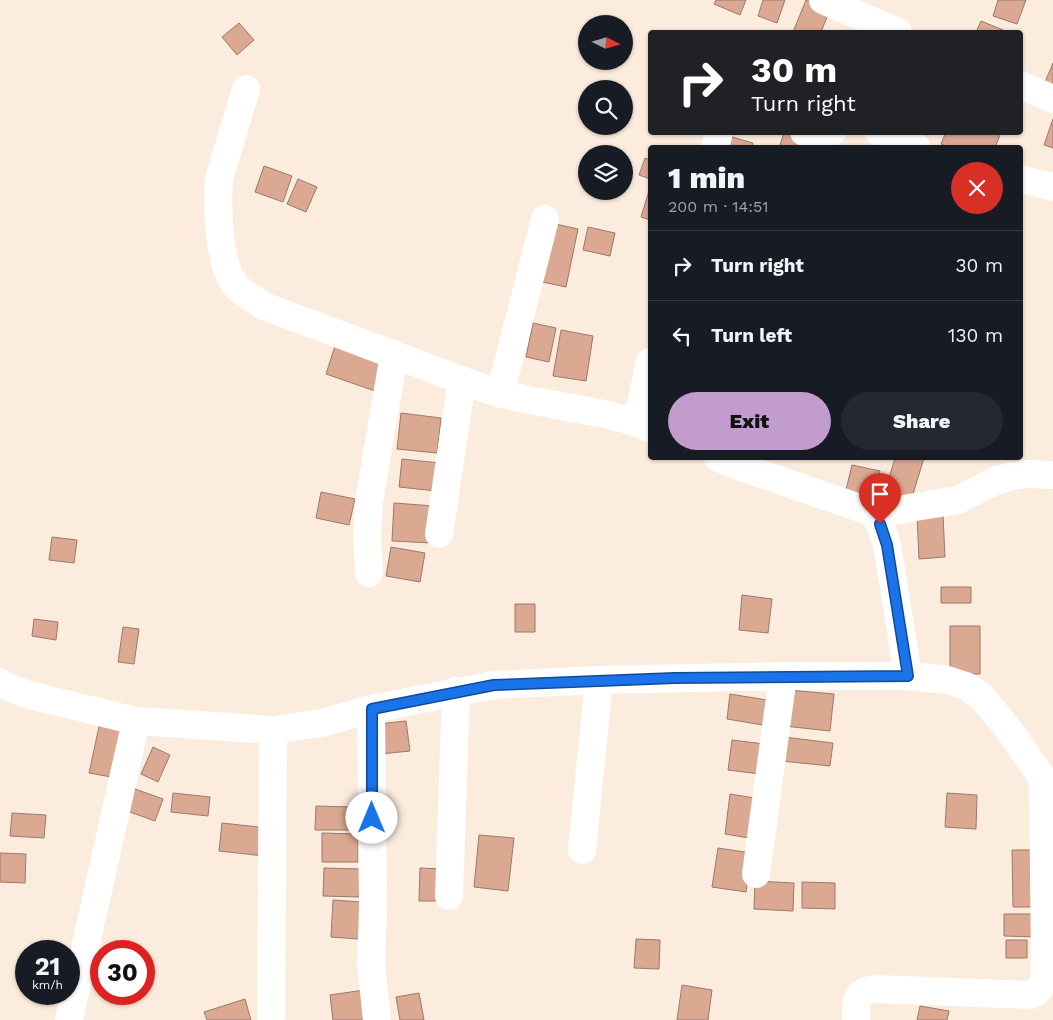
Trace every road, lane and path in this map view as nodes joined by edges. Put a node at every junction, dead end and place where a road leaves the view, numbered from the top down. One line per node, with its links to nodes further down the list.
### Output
1 (823, 0): 2 (street)
2 (893, 30)
3 (1023, 86): 5 (street)
4 (246, 89): 13 (street)
5 (1053, 99)
6 (814, 135): 7 (street)
7 (830, 135)
8 (886, 135): 9 (street)
9 (910, 145)
10 (1023, 180): 11 (street)
11 (1053, 187)
12 (545, 220): 16 (street)
13 (394, 354): 14 (street); 22 (street)
14 (462, 380): 16 (street); 21 (street)
15 (648, 383): 17 (street)
16 (500, 394): 17 (street)
17 (644, 425)
18 (723, 460): 20 (street)
19 (1053, 475): 20 (street)
20 (874, 514): 24 (street)
21 (439, 534)
22 (369, 573)
23 (783, 676): 24 (street); 25 (street); 33 (street)
24 (908, 676): 31 (street)
25 (599, 680): 27 (street); 32 (street)
26 (0, 682): 29 (street)
27 (456, 691): 28 (street); 34 (street)
28 (372, 709): 30 (street); 37 (street)
29 (136, 721): 30 (street); 36 (street)
30 (273, 730): 35 (street)
31 (1048, 781): 38 (street)
32 (582, 850)
33 (756, 874)
34 (449, 896)
35 (271, 1018)
36 (69, 1020)
37 (377, 1020)
38 (856, 1020)

